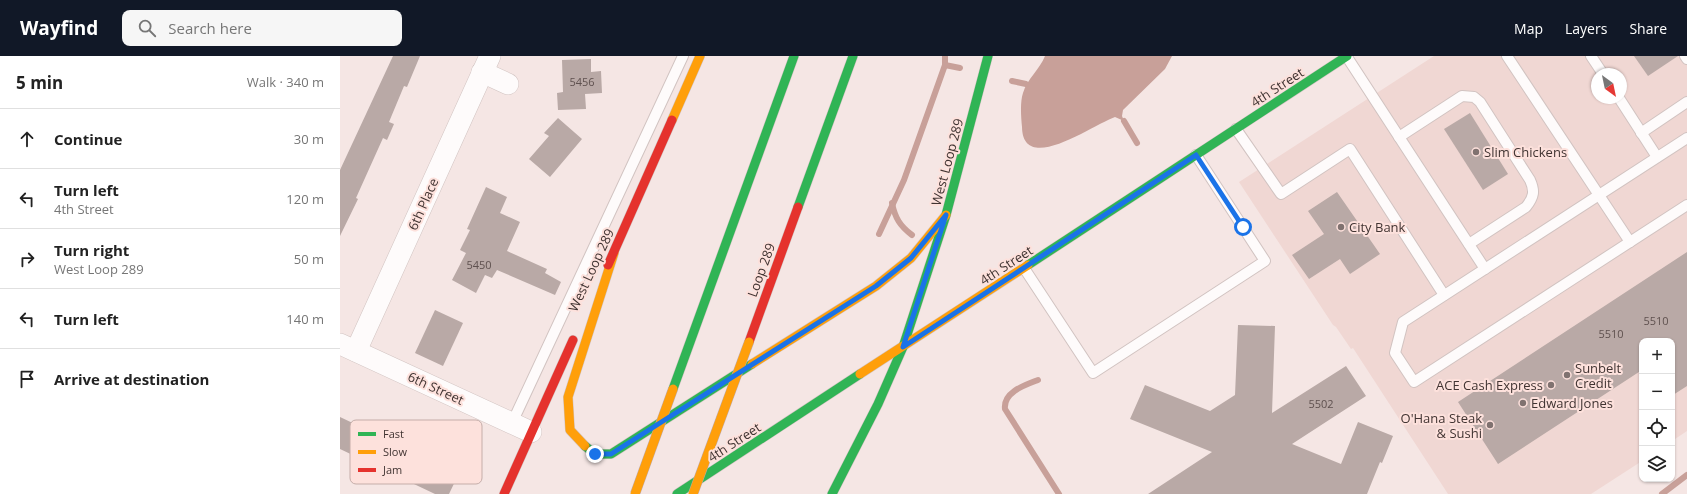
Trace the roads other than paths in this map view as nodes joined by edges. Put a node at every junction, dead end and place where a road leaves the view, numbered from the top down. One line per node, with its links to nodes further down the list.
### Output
1 (683, 56): 35 (lane)
2 (700, 56): 27 (main road, West Loop 289)
3 (794, 56): 38 (main road, bridge)
4 (853, 56): 40 (main road, Loop 289, bridge)
5 (988, 56): 24 (main road, West Loop 289)
6 (1347, 56): 16 (main road, 4th Street); 18 (lane)
7 (1508, 56): 22 (lane)
8 (1591, 56): 12 (lane)
9 (1685, 56): 10 (lane)
10 (1687, 59)
11 (486, 64): 13 (street); 34 (street, 6th Place)
12 (1599, 68)
13 (508, 84)
14 (1687, 102): 17 (lane)
15 (1623, 104): 17 (lane)
16 (1236, 129): 20 (main road, 4th Street); 30 (lane)
17 (1641, 133): 21 (lane)
18 (1399, 137): 26 (lane); 26 (lane)
19 (1687, 138): 21 (lane)
20 (1196, 155): 28 (main road, 4th Street); 28 (lane)
21 (1657, 158): 22 (lane)
22 (1599, 195): 25 (lane); 29 (lane)
23 (1687, 205): 25 (lane)
24 (946, 215): 27 (main road); 33 (main road, West Loop 289)
25 (1630, 242): 30 (lane)
26 (1468, 244): 29 (lane)
27 (614, 253): 31 (main road, West Loop 289)
28 (1024, 268): 33 (main road, 4th Street)
29 (1485, 269): 30 (lane)
30 (1444, 295)
31 (584, 314)
32 (578, 329): 36 (main road, West Loop 289)
33 (903, 347): 39 (main road, 4th Street); 41 (main road, West Loop 289)
34 (348, 348): 35 (street, 6th Street)
35 (512, 423): 36 (street, 6th Street)
36 (531, 432): 37 (main road, West Loop 289)
37 (504, 494)
38 (635, 494)
39 (677, 494)
40 (693, 494)
41 (832, 494)

